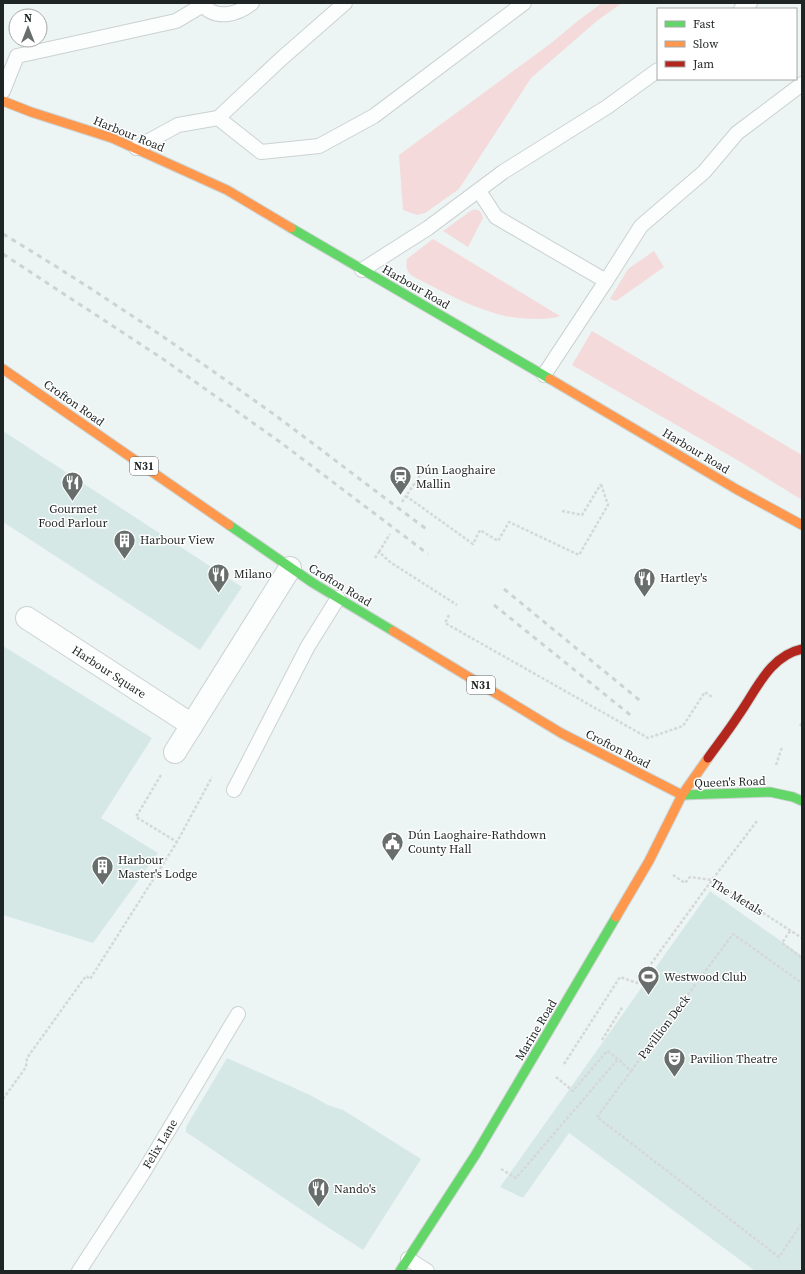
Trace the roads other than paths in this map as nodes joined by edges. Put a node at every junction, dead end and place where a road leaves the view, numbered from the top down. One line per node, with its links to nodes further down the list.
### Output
1 (252, 3): 4 (lane)
2 (345, 3): 9 (lane)
3 (524, 3): 9 (lane)
4 (202, 4): 7 (lane)
5 (657, 71): 11 (lane)
6 (802, 84): 13 (lane)
7 (3, 91)
8 (3, 101): 10 (main road, Harbour Road)
9 (218, 118): 10 (lane)
10 (136, 148): 12 (main road, Harbour Road)
11 (479, 191): 12 (lane); 13 (lane)
12 (362, 270): 15 (main road, Harbour Road)
13 (606, 281): 15 (lane)
14 (3, 368): 17 (main road, Crofton Road / N31)
15 (544, 375): 16 (main road, Harbour Road)
16 (802, 525)
17 (290, 568): 18 (main road, Crofton Road / N31); 21 (street)
18 (338, 598): 23 (lane); 24 (main road, Crofton Road / N31)
19 (26, 618): 21 (street, Harbour Square)
20 (802, 649): 24 (main road)
21 (192, 725): 22 (street)
22 (175, 752)
23 (234, 790)
24 (682, 795): 25 (main road, Queen's Road); 27 (main road, Marine Road)
25 (802, 801)
26 (238, 1014): 28 (lane, Felix Lane)
27 (408, 1259): 29 (main road, Marine Road); 30 (lane)
28 (79, 1271)
29 (400, 1271)
30 (427, 1271)

